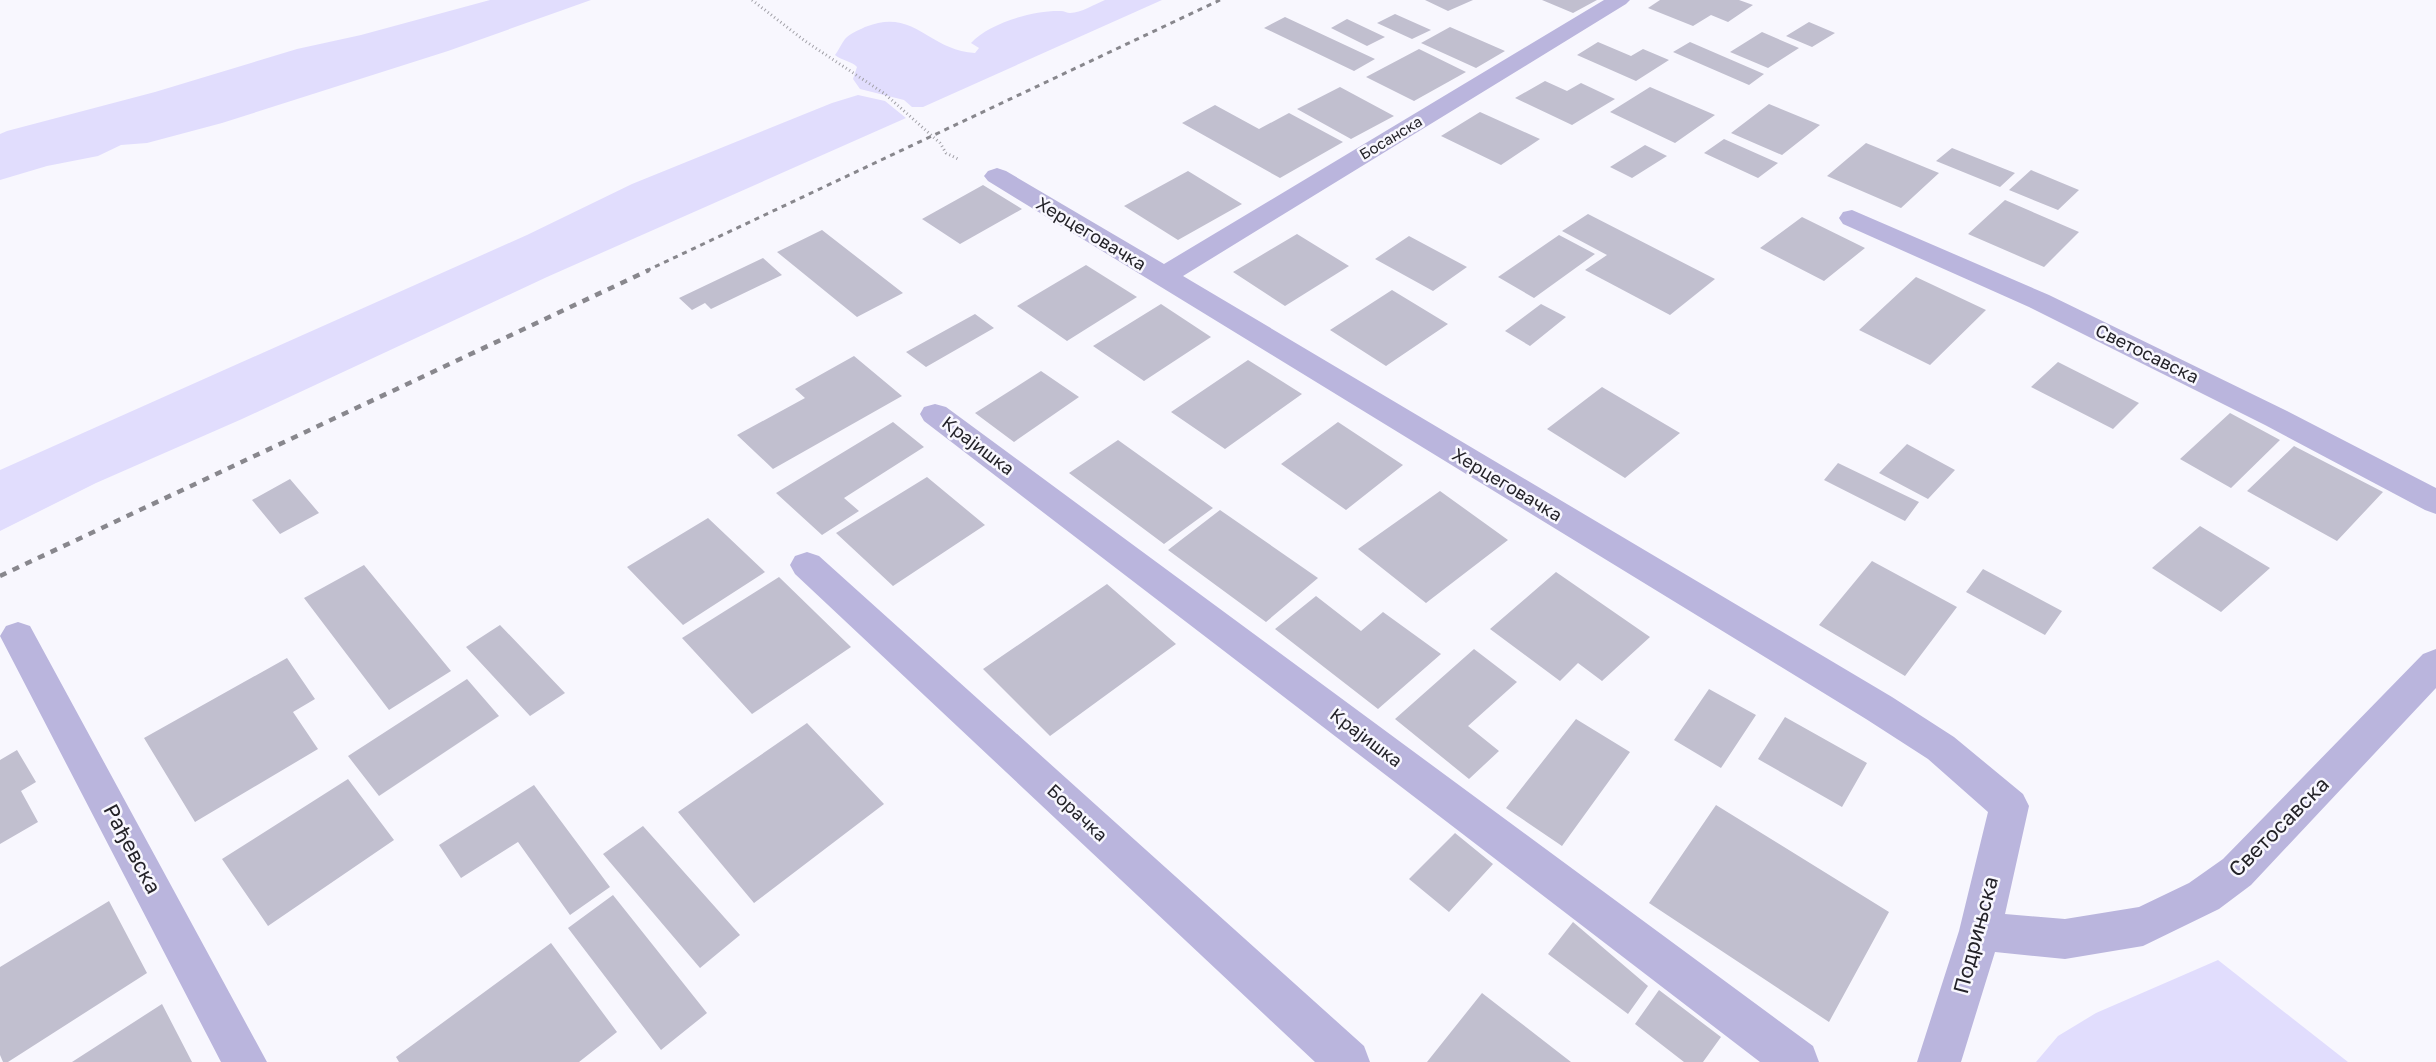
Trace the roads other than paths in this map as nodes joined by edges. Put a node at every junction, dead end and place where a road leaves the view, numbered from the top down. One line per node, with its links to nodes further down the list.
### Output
1 (1619, 0): 4 (street, Босанска)
2 (997, 176): 4 (street, Херцеговачка)
3 (1852, 219): 6 (street, Светосавска)
4 (1162, 277): 10 (street, Херцеговачка)
5 (935, 414): 14 (street, Крајишка)
6 (2436, 502)
7 (807, 565): 13 (street, Борачка)
8 (18, 636): 12 (street, Рађевска)
9 (2436, 664): 11 (street, Светосавска)
10 (2009, 806): 11 (street, Подрињска)
11 (1980, 931): 15 (street, Подрињска)
12 (245, 1062)
13 (1348, 1062)
14 (1797, 1062)
15 (1939, 1062)

